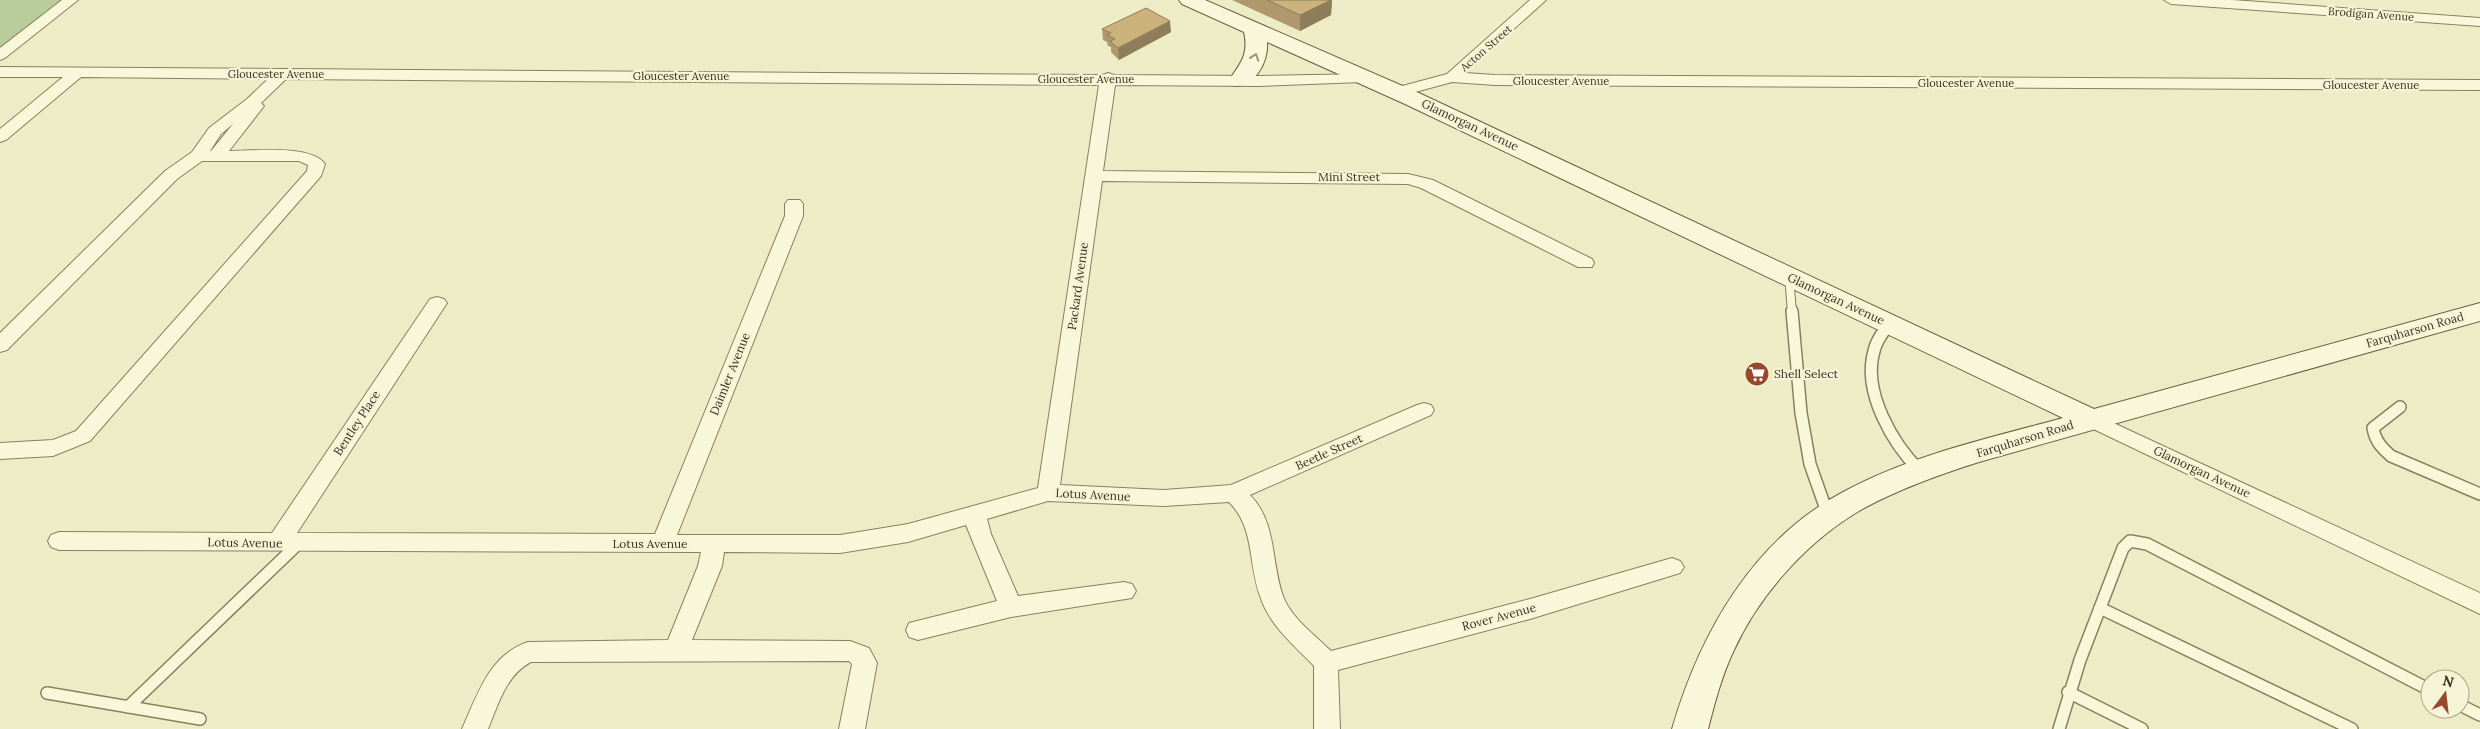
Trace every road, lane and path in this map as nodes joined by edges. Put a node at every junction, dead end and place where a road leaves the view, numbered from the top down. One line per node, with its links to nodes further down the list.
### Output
1 (71, 0): 7 (street)
2 (1189, 0): 6 (street, Glamorgan Avenue)
3 (1539, 0): 12 (street, Acton Street)
4 (2172, 0): 5 (street, Brodigan Avenue)
5 (2480, 22)
6 (1254, 30): 11 (street, Glamorgan Avenue); 14 (street, one-way to 6)
7 (0, 55)
8 (0, 72): 9 (street, Gloucester Avenue)
9 (77, 73): 10 (street, Gloucester Avenue); 18 (street)
10 (282, 74): 13 (street, Gloucester Avenue); 17 (street)
11 (1363, 77): 14 (street, Gloucester Avenue); 16 (street, Glamorgan Avenue)
12 (1452, 77): 15 (street, Gloucester Avenue); 16 (street, Acton Street)
13 (1108, 78): 14 (street, Gloucester Avenue); 21 (street, Packard Avenue)
14 (1240, 80)
15 (2480, 85)
16 (1397, 92): 24 (street, Glamorgan Avenue)
17 (251, 109): 19 (street); 20 (street)
18 (0, 137)
19 (217, 155): 20 (street); 32 (street)
20 (198, 156): 28 (street)
21 (1093, 176): 23 (street, Mini Street); 34 (street, Packard Avenue)
22 (794, 204): 41 (street, Daimler Avenue)
23 (1585, 263)
24 (1789, 276): 27 (street, Glamorgan Avenue); 38 (lane)
25 (436, 303): 40 (street, Bentley Place)
26 (2480, 312): 31 (street, Farquharson Road)
27 (1889, 324): 31 (street, Glamorgan Avenue); 33 (lane)
28 (0, 345)
29 (2400, 407): 36 (lane)
30 (1424, 410): 35 (street, Beetle Street)
31 (2092, 420): 33 (street, Farquharson Road); 45 (street, Glamorgan Avenue)
32 (0, 451)
33 (1920, 472): 38 (street, Farquharson Road)
34 (1048, 493): 35 (street, Lotus Avenue); 37 (street, Lotus Avenue)
35 (1234, 493): 50 (street)
36 (2480, 494)
37 (975, 514): 42 (street, Lotus Avenue); 46 (street)
38 (1828, 515): 59 (street, Farquharson Road)
39 (59, 541): 40 (street, Lotus Avenue)
40 (288, 543): 41 (street, Lotus Avenue); 54 (lane)
41 (662, 544): 42 (street, Lotus Avenue)
42 (714, 544): 49 (street)
43 (1672, 567): 50 (street, Rover Avenue)
44 (1124, 590): 46 (street)
45 (2480, 604)
46 (1011, 607): 48 (street)
47 (2100, 608): 51 (lane); 52 (lane); 62 (lane)
48 (918, 630)
49 (676, 650): 56 (street); 57 (street)
50 (1326, 663): 58 (street)
51 (2420, 685)
52 (2068, 692): 60 (lane); 61 (lane)
53 (48, 693): 54 (lane)
54 (128, 706): 55 (lane)
55 (200, 719)
56 (475, 729)
57 (852, 729)
58 (1327, 729)
59 (1690, 729)
60 (2059, 729)
61 (2142, 729)
62 (2352, 729)

